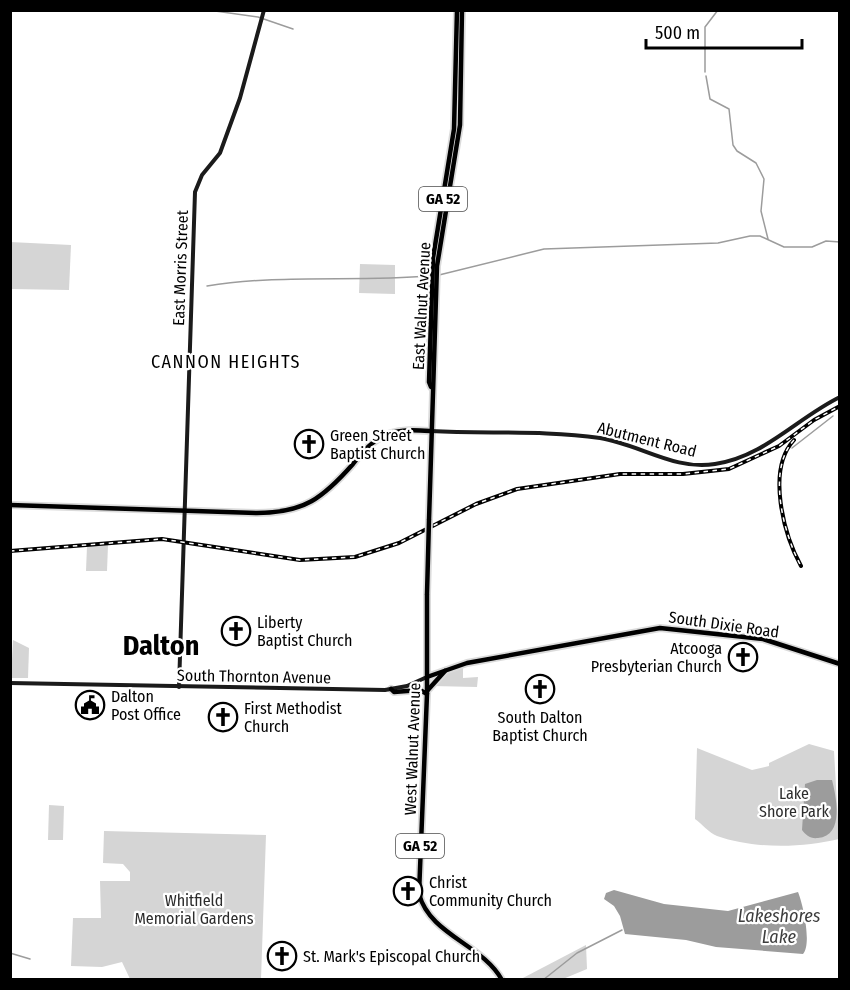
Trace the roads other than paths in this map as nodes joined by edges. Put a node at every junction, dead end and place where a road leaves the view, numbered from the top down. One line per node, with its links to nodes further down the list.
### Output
1 (264, 10): 8 (main road, East Morris Street)
2 (457, 10): 4 (main road, East Walnut Avenue / GA 52)
3 (462, 10): 4 (main road, East Walnut Avenue / GA 52)
4 (459, 22): 6 (main road, East Walnut Avenue / GA 52)
5 (840, 397): 6 (main road, Abutment Road)
6 (430, 431): 8 (main road); 9 (main road, East Walnut Avenue / GA 52)
7 (10, 505): 8 (main road)
8 (185, 511): 14 (main road, East Morris Street)
9 (429, 520): 12 (main road, West Walnut Avenue / GA 52, bridge)
10 (840, 664): 11 (main road, South Dixie Road)
11 (448, 669): 12 (main road, South Dixie Road); 16 (main road)
12 (427, 677): 15 (main road, South Thornton Avenue); 16 (main road, West Walnut Avenue / GA 52)
13 (10, 683): 14 (main road, South Thornton Avenue)
14 (179, 687): 15 (main road, South Thornton Avenue)
15 (391, 689): 16 (main road)
16 (427, 692): 17 (main road, West Walnut Avenue / GA 52)
17 (502, 980)

